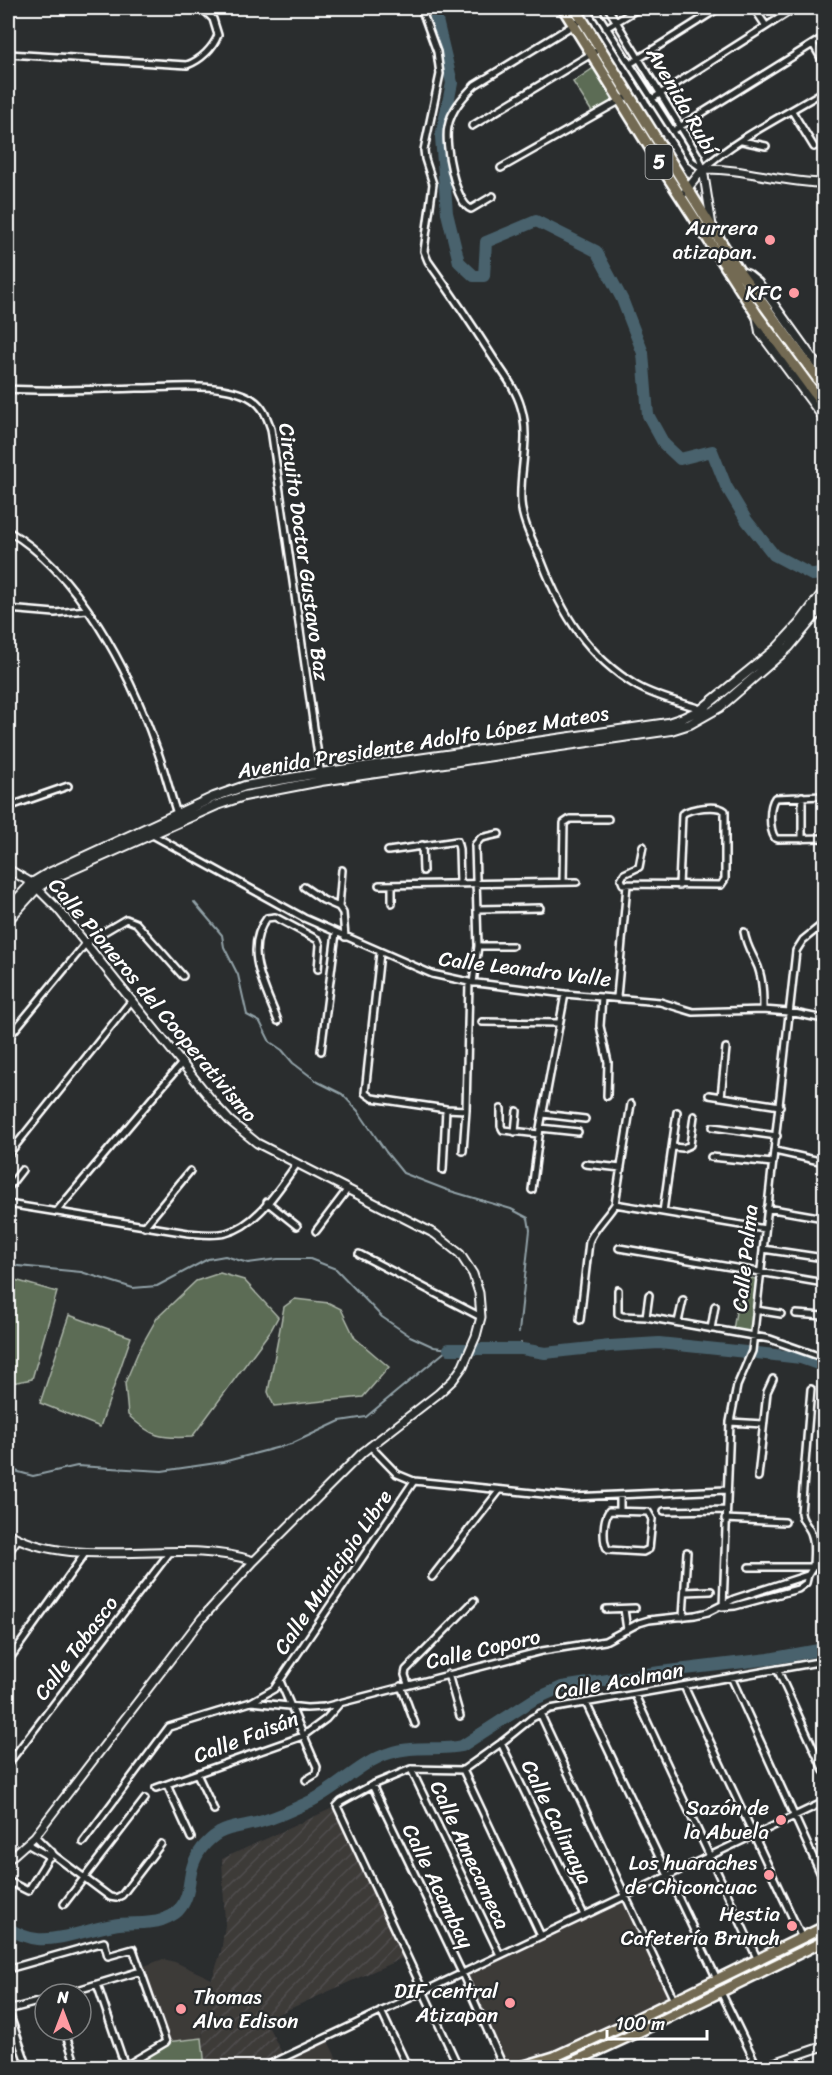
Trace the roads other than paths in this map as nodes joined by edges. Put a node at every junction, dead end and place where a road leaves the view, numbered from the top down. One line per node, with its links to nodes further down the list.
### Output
1 (202, 8): 18 (street)
2 (421, 8): 53 (street)
3 (563, 8): 12 (main road, 5)
4 (575, 8): 12 (main road, 5)
5 (594, 8): 14 (street, Avenida Rubí)
6 (608, 8): 11 (street, Avenida Rubí)
7 (639, 8): 11 (street)
8 (719, 8): 19 (street)
9 (754, 8): 13 (street)
10 (795, 8): 13 (street)
11 (617, 21): 14 (street); 19 (street, Avenida Rubí)
12 (578, 22): 17 (main road, 5); 38 (street)
13 (766, 26): 23 (street)
14 (606, 28): 21 (street, Avenida Rubí)
15 (825, 37): 16 (street)
16 (813, 44): 20 (street); 29 (street)
17 (597, 50): 24 (main road, 5); 26 (main road, 5); 28 (street)
18 (8, 54)
19 (639, 58): 21 (street); 23 (street, Avenida Rubí)
20 (825, 63)
21 (630, 64): 25 (street, Avenida Rubí)
22 (825, 91): 27 (street)
23 (661, 93): 25 (street); 29 (street, Avenida Rubí)
24 (630, 95): 26 (street); 37 (main road, 5)
25 (651, 99): 30 (street, Avenida Rubí)
26 (621, 100): 34 (street); 39 (main road, 5)
27 (792, 111): 31 (street); 33 (street)
28 (472, 126)
29 (681, 126): 30 (street); 35 (street, Avenida Rubí)
30 (673, 131): 35 (street, Avenida Rubí)
31 (742, 141): 32 (street); 35 (street)
32 (766, 146)
33 (814, 147)
34 (501, 168)
35 (703, 169): 36 (street); 37 (street); 40 (street)
36 (825, 183)
37 (688, 188): 39 (street); 40 (main road, 5)
38 (493, 196)
39 (681, 197): 42 (main road, 5)
40 (712, 228): 41 (main road, 5)
41 (739, 271): 43 (street); 44 (main road, 5)
42 (757, 315): 46 (main road, 5); 47 (main road)
43 (825, 374)
44 (825, 387)
45 (8, 389): 55 (street, Circuito Doctor Gustavo Baz)
46 (825, 406)
47 (825, 418)
48 (8, 531): 52 (street)
49 (825, 591): 53 (main road, Avenida Presidente Adolfo López Mateos)
50 (825, 605): 54 (main road, Avenida Presidente Adolfo López Mateos)
51 (8, 609): 52 (street)
52 (87, 610): 60 (street)
53 (702, 709): 54 (street); 55 (main road, Avenida Presidente Adolfo López Mateos)
54 (711, 713): 55 (main road, Avenida Presidente Adolfo López Mateos)
55 (321, 777): 60 (main road, Avenida Presidente Adolfo López Mateos)
56 (68, 786): 59 (street)
57 (802, 796): 58 (street); 65 (street); 65 (street)
58 (825, 796)
59 (8, 807)
60 (178, 817): 62 (main road, Avenida Presidente Adolfo López Mateos)
61 (608, 819): 72 (street)
62 (149, 832): 78 (main road, Avenida Presidente Adolfo López Mateos); 87 (street, Calle Leandro Valle)
63 (499, 834): 75 (street)
64 (825, 838): 65 (street)
65 (802, 839)
66 (422, 845): 68 (street); 71 (street); 74 (street)
67 (643, 846): 81 (street)
68 (388, 851)
69 (8, 869): 78 (street, Calle Pioneros del Cooperativismo)
70 (342, 870): 83 (street)
71 (423, 871)
72 (563, 882): 73 (street); 75 (street)
73 (577, 882)
74 (460, 884): 75 (street); 77 (street)
75 (476, 884): 86 (street)
76 (379, 885): 77 (street)
77 (392, 885): 82 (street)
78 (35, 886): 85 (main road, Avenida Presidente Adolfo López Mateos); 88 (main road, Avenida Presidente Adolfo López Mateos); 94 (street, Calle Pioneros del Cooperativismo)
79 (679, 886): 79 (street); 81 (street)
80 (304, 887): 83 (street)
81 (626, 888): 103 (street)
82 (392, 903)
83 (339, 906): 93 (street)
84 (540, 908): 86 (street)
85 (8, 909)
86 (478, 909): 95 (street)
87 (304, 918): 90 (street); 92 (street, Calle Leandro Valle)
88 (8, 920)
89 (825, 923): 106 (street, Calle Palma)
90 (299, 929): 98 (street); 108 (street)
91 (744, 932): 105 (street)
92 (336, 933): 93 (street, Calle Leandro Valle); 113 (street)
93 (345, 937): 97 (street, Calle Leandro Valle)
94 (87, 942): 99 (street); 104 (street, Calle Pioneros del Cooperativismo); 111 (street)
95 (478, 946): 96 (street); 100 (street)
96 (512, 946)
97 (380, 953): 100 (street, Calle Leandro Valle); 120 (street)
98 (318, 969)
99 (183, 976)
100 (471, 982): 101 (street, Calle Leandro Valle); 122 (street)
101 (565, 994): 102 (street, Calle Leandro Valle); 110 (street)
102 (602, 996): 103 (street, Calle Leandro Valle); 116 (street)
103 (617, 997): 105 (street, Calle Leandro Valle)
104 (132, 1000): 114 (street, Calle Pioneros del Cooperativismo); 136 (street)
105 (764, 1010): 106 (street, Calle Leandro Valle)
106 (789, 1012): 107 (street, Calle Leandro Valle); 119 (street, Calle Palma)
107 (825, 1019)
108 (278, 1021)
109 (483, 1022): 110 (street)
110 (560, 1023): 125 (street)
111 (8, 1038)
112 (726, 1048): 117 (street)
113 (321, 1052)
114 (182, 1063): 140 (street, Calle Pioneros del Cooperativismo); 153 (street)
115 (709, 1095): 117 (street)
116 (607, 1096)
117 (721, 1097): 119 (street)
118 (631, 1104): 142 (street)
119 (780, 1106): 132 (street, Calle Palma)
120 (446, 1109): 122 (street); 144 (street)
121 (501, 1109): 130 (street)
122 (466, 1110): 134 (street)
123 (517, 1111): 130 (street)
124 (677, 1112): 133 (street)
125 (543, 1114): 127 (street); 129 (street)
126 (694, 1116): 133 (street)
127 (585, 1119)
128 (713, 1127): 132 (street)
129 (540, 1131): 130 (street); 131 (street); 148 (street)
130 (515, 1132)
131 (578, 1132)
132 (777, 1136): 135 (street, Calle Palma)
133 (673, 1147): 154 (street)
134 (463, 1151)
135 (775, 1151): 138 (street); 139 (street, Calle Palma)
136 (8, 1155)
137 (711, 1157): 139 (street)
138 (825, 1162)
139 (773, 1163): 152 (street, Calle Palma)
140 (297, 1164): 147 (street, Calle Pioneros del Cooperativismo); 149 (street)
141 (585, 1164): 142 (street)
142 (621, 1168): 151 (street)
143 (22, 1170): 146 (street)
144 (442, 1170)
145 (190, 1171): 157 (street)
146 (8, 1188)
147 (347, 1190): 159 (street); 174 (street, Calle Pioneros del Cooperativismo)
148 (532, 1190)
149 (267, 1202): 156 (street); 157 (street)
150 (8, 1204): 153 (street)
151 (615, 1204): 154 (street); 176 (street)
152 (768, 1208): 155 (street); 158 (street, Calle Palma)
153 (56, 1212): 157 (street)
154 (663, 1212): 158 (street)
155 (825, 1218)
156 (297, 1226)
157 (144, 1227)
158 (765, 1230): 161 (street, Calle Palma)
159 (316, 1231)
160 (619, 1248): 164 (street)
161 (763, 1249): 163 (street); 164 (street, Calle Palma)
162 (359, 1254): 174 (street)
163 (825, 1257)
164 (760, 1273): 165 (street); 170 (street, Calle Palma)
165 (825, 1283)
166 (618, 1290): 175 (street)
167 (649, 1295): 175 (street)
168 (683, 1299): 177 (street)
169 (715, 1306): 178 (street)
170 (756, 1310): 171 (street); 179 (street, Calle Palma)
171 (781, 1314)
172 (796, 1314): 173 (street)
173 (825, 1316)
174 (481, 1317): 185 (street, Calle Pioneros del Cooperativismo)
175 (646, 1317): 177 (street)
176 (580, 1320)
177 (678, 1323): 178 (street)
178 (711, 1329): 179 (street)
179 (753, 1336): 180 (street); 183 (street, Calle Palma)
180 (825, 1358)
181 (772, 1379): 184 (street)
182 (811, 1389): 205 (street)
183 (730, 1422): 184 (street); 188 (street, Calle Palma)
184 (763, 1424): 186 (street)
185 (370, 1446): 187 (street); 202 (street, Calle Pioneros del Cooperativismo)
186 (758, 1477)
187 (414, 1481): 189 (street); 222 (street, Calle Municipio Libre)
188 (726, 1490): 190 (street); 191 (street, Calle Palma)
189 (499, 1491): 190 (street); 207 (street)
190 (620, 1495): 192 (street)
191 (725, 1510): 193 (street); 194 (street, Calle Palma)
192 (620, 1511): 192 (street)
193 (664, 1511)
194 (725, 1519): 195 (street); 211 (street, Calle Palma)
195 (785, 1522)
196 (8, 1533): 197 (street)
197 (17, 1539): 198 (street); 199 (street)
198 (8, 1552)
199 (86, 1552): 200 (street); 217 (street)
200 (170, 1552): 202 (street); 235 (street, Calle Tabasco)
201 (687, 1552): 208 (street)
202 (254, 1562): 249 (street, Calle Pioneros del Cooperativismo)
203 (825, 1564): 205 (street)
204 (749, 1567): 205 (street)
205 (813, 1567): 206 (street, Calle Coporo)
206 (808, 1575): 211 (street, Calle Coporo); 211 (street, Calle Coporo)
207 (432, 1577)
208 (685, 1592): 209 (street); 215 (street)
209 (711, 1592)
210 (474, 1601): 223 (street)
211 (721, 1605): 215 (street, Calle Coporo)
212 (635, 1608): 214 (street)
213 (606, 1609): 214 (street)
214 (624, 1609): 216 (street)
215 (683, 1617): 216 (street, Calle Coporo)
216 (627, 1630): 220 (street, Calle Coporo)
217 (8, 1661)
218 (825, 1661): 219 (street, Calle Acolman)
219 (777, 1669): 221 (street, Calle Acolman); 238 (street)
220 (448, 1674): 223 (street, Calle Coporo); 231 (street)
221 (731, 1677): 224 (street, Calle Acolman); 247 (street)
222 (280, 1681): 226 (street, Calle Coporo); 229 (street)
223 (404, 1685): 227 (street, Calle Coporo); 232 (street)
224 (684, 1686): 225 (street, Calle Acolman); 248 (street)
225 (635, 1695): 228 (street, Calle Acolman); 255 (street)
226 (251, 1702): 229 (street, Calle Coporo); 251 (street, Calle Coporo)
227 (340, 1703): 229 (street, Calle Coporo); 233 (street, Calle Faisán)
228 (586, 1703): 230 (street, Calle Acolman); 257 (street)
229 (290, 1706): 233 (street)
230 (540, 1713): 234 (street, Calle Acolman); 261 (street)
231 (460, 1716)
232 (415, 1724)
233 (303, 1736): 239 (street, Calle Faisán); 240 (street)
234 (501, 1743): 237 (street, Calle Acolman); 263 (street, Calle Calimaya)
235 (8, 1764)
236 (411, 1769): 237 (street); 242 (street); 268 (street, Calle Amecameca)
237 (463, 1770): 265 (street)
238 (825, 1771)
239 (197, 1774): 241 (street, Calle Faisán); 246 (street)
240 (306, 1780)
241 (167, 1785): 243 (street, Calle Faisán); 250 (street)
242 (372, 1785): 272 (street, Calle Acambay); 277 (street)
243 (156, 1788)
244 (145, 1799): 258 (street)
245 (825, 1802): 247 (street)
246 (214, 1810)
247 (795, 1816): 248 (street); 260 (street)
248 (754, 1835): 255 (street); 266 (street)
249 (34, 1836): 252 (street, Calle Pioneros del Cooperativismo); 254 (street)
250 (191, 1838)
251 (83, 1842)
252 (27, 1844): 254 (street); 256 (street, Calle Pioneros del Cooperativismo)
253 (161, 1844): 258 (street)
254 (52, 1855): 258 (street); 259 (street)
255 (710, 1856): 257 (street); 269 (street)
256 (8, 1860)
257 (668, 1876): 261 (street); 273 (street)
258 (84, 1878): 262 (street)
259 (8, 1881)
260 (825, 1881)
261 (624, 1896): 263 (street); 278 (street)
262 (64, 1904)
263 (585, 1915): 265 (street)
264 (825, 1927): 266 (main road)
265 (541, 1936): 268 (street)
266 (802, 1938): 269 (main road)
267 (825, 1941): 276 (main road)
268 (500, 1955): 272 (street)
269 (757, 1958): 273 (main road)
270 (8, 1969): 271 (street)
271 (141, 1971): 274 (street); 288 (street)
272 (462, 1973): 277 (street); 292 (street, Calle Acambay)
273 (717, 1979): 278 (main road)
274 (97, 1984): 275 (street); 288 (street)
275 (93, 1985)
276 (720, 1990): 285 (main road); 295 (street)
277 (423, 1991): 281 (street); 291 (street)
278 (674, 2000): 284 (main road)
279 (33, 2003): 280 (street)
280 (8, 2010): 286 (street)
281 (381, 2011): 289 (street); 290 (street)
282 (68, 2042): 287 (street)
283 (825, 2046): 295 (street)
284 (574, 2048): 285 (main road); 293 (main road)
285 (579, 2059): 294 (main road)
286 (28, 2067)
287 (77, 2067)
288 (124, 2067)
289 (261, 2067)
290 (408, 2067)
291 (459, 2067)
292 (504, 2067)
293 (518, 2067)
294 (560, 2067)
295 (759, 2067)

